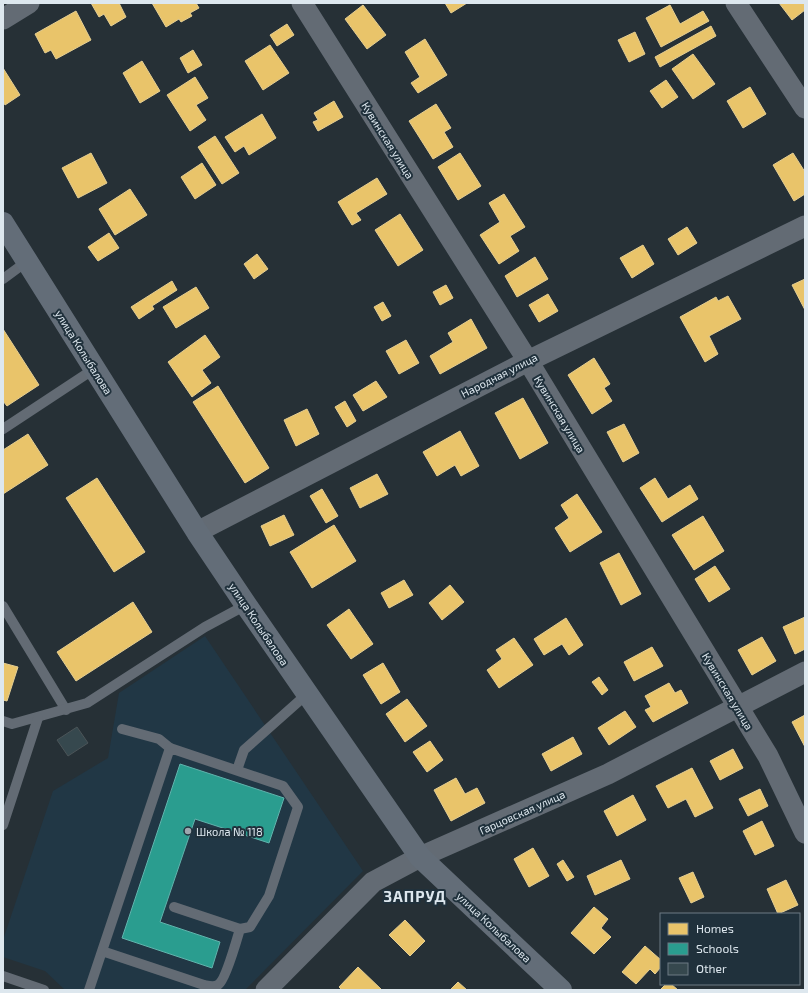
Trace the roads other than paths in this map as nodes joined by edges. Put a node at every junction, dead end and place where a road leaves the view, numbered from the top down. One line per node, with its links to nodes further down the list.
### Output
1 (29, 3): 4 (street)
2 (302, 3): 10 (street, Кувинская улица)
3 (736, 3): 5 (street)
4 (3, 19)
5 (805, 108)
6 (3, 223): 8 (street, улица Колыбалова)
7 (805, 226): 10 (street, Народная улица)
8 (26, 262): 9 (lane); 11 (street, улица Колыбалова)
9 (3, 280)
10 (528, 360): 13 (street, Народная улица); 18 (street, Кувинская улица)
11 (94, 369): 12 (lane); 13 (street, улица Колыбалова)
12 (3, 429)
13 (197, 532): 14 (street, улица Колыбалова)
14 (246, 605): 17 (street, улица Колыбалова); 19 (lane)
15 (3, 606): 19 (lane)
16 (805, 672): 18 (street, Гарцовская улица)
17 (307, 694): 24 (lane); 27 (street, улица Колыбалова)
18 (738, 706): 26 (street, Кувинская улица); 27 (street, Гарцовская улица)
19 (66, 710): 20 (lane)
20 (38, 718): 21 (lane); 25 (lane)
21 (3, 721)
22 (122, 729): 23 (lane)
23 (170, 748): 24 (lane); 30 (lane)
24 (237, 770): 29 (lane)
25 (3, 825)
26 (805, 833)
27 (420, 857): 34 (street, Гарцовская улица); 35 (street, улица Колыбалова)
28 (174, 907): 29 (lane)
29 (240, 929): 30 (lane)
30 (102, 951): 33 (lane)
31 (3, 976): 32 (lane)
32 (40, 989)
33 (89, 990)
34 (266, 990)
35 (561, 990)

